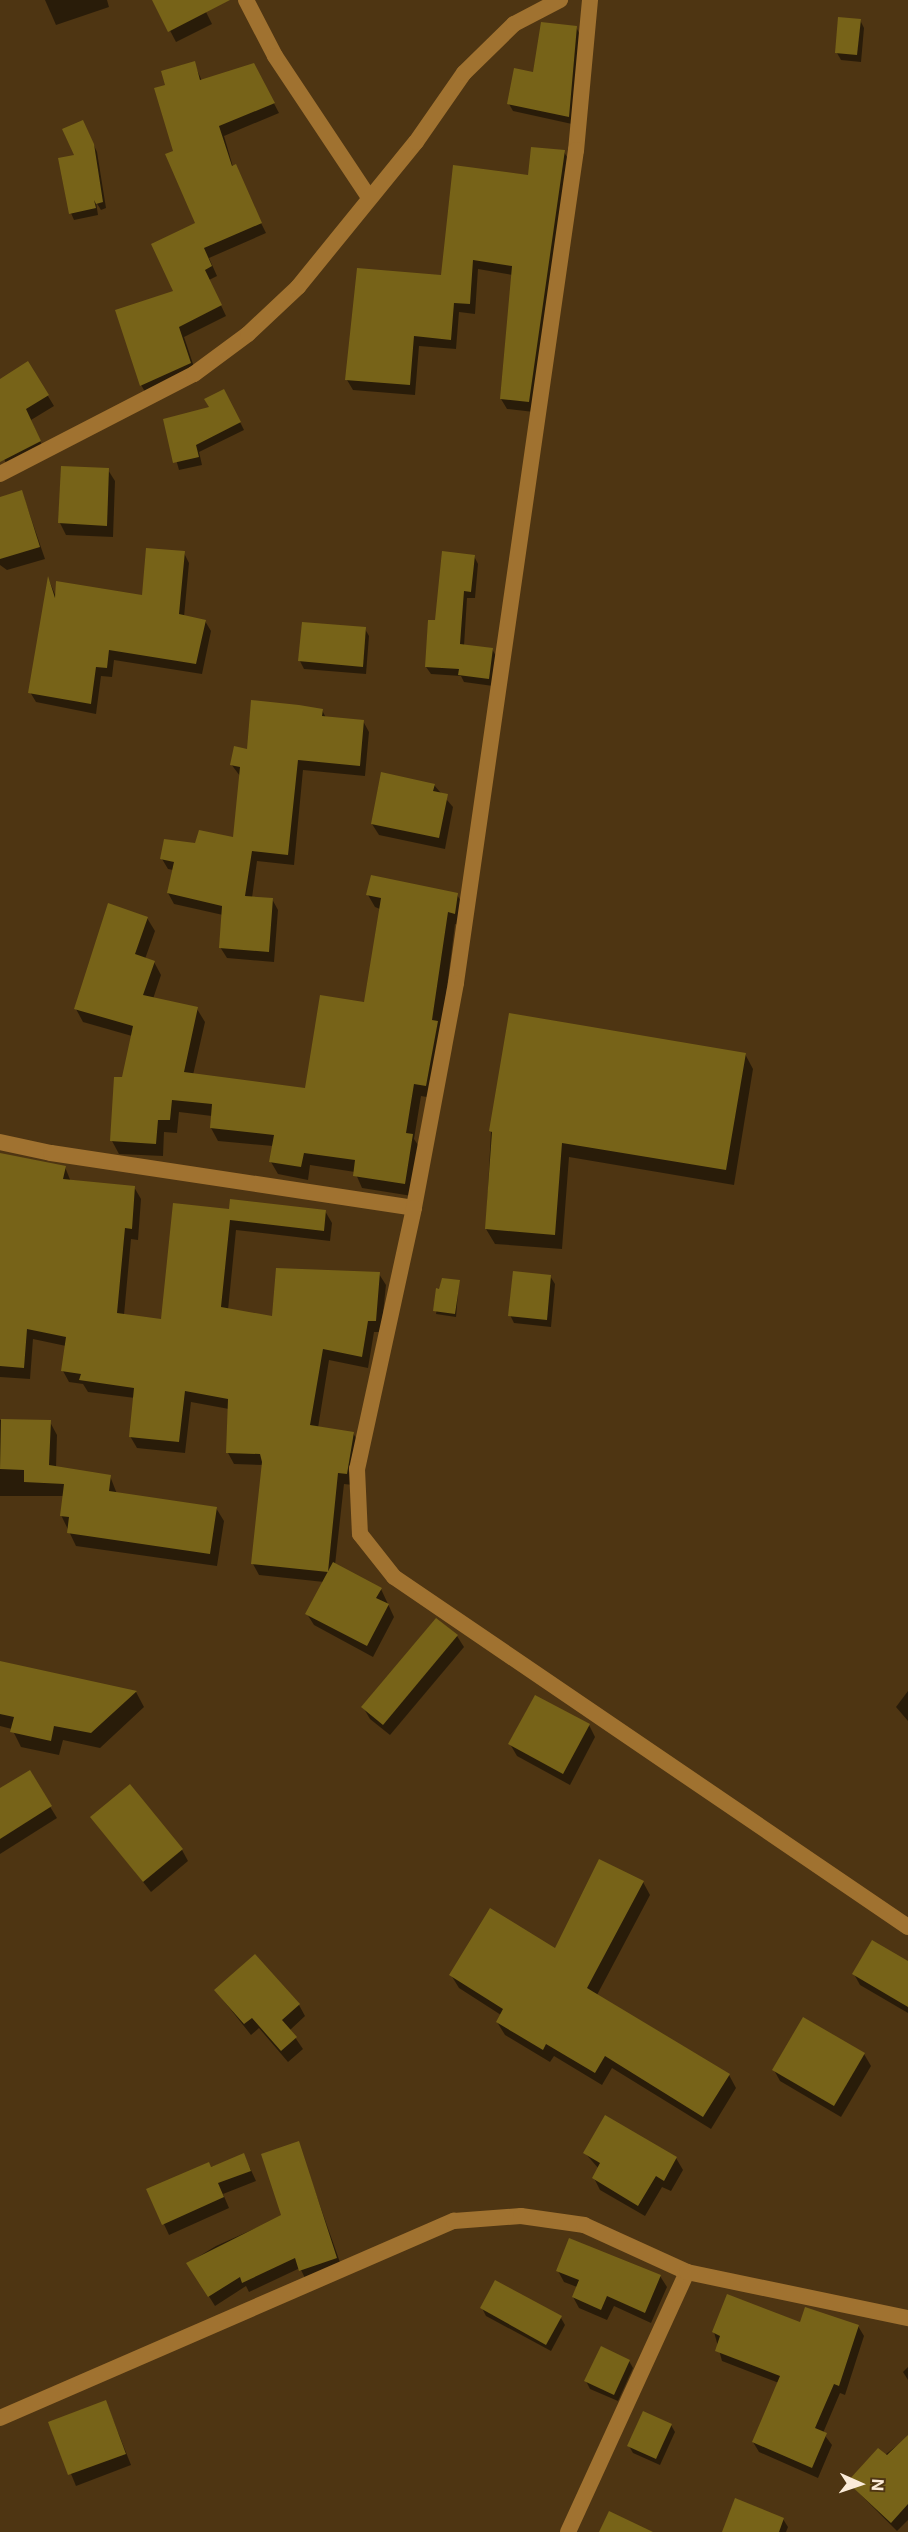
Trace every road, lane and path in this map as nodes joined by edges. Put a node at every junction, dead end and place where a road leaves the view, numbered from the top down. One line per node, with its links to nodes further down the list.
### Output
1 (246, 0): 4 (street)
2 (560, 0): 4 (street)
3 (590, 0): 7 (street)
4 (368, 196): 5 (street)
5 (0, 474)
6 (0, 1142): 7 (street)
7 (414, 1208): 8 (street)
8 (908, 1927)
9 (687, 2272): 10 (street); 11 (street); 12 (street)
10 (908, 2318)
11 (0, 2418)
12 (568, 2532)

